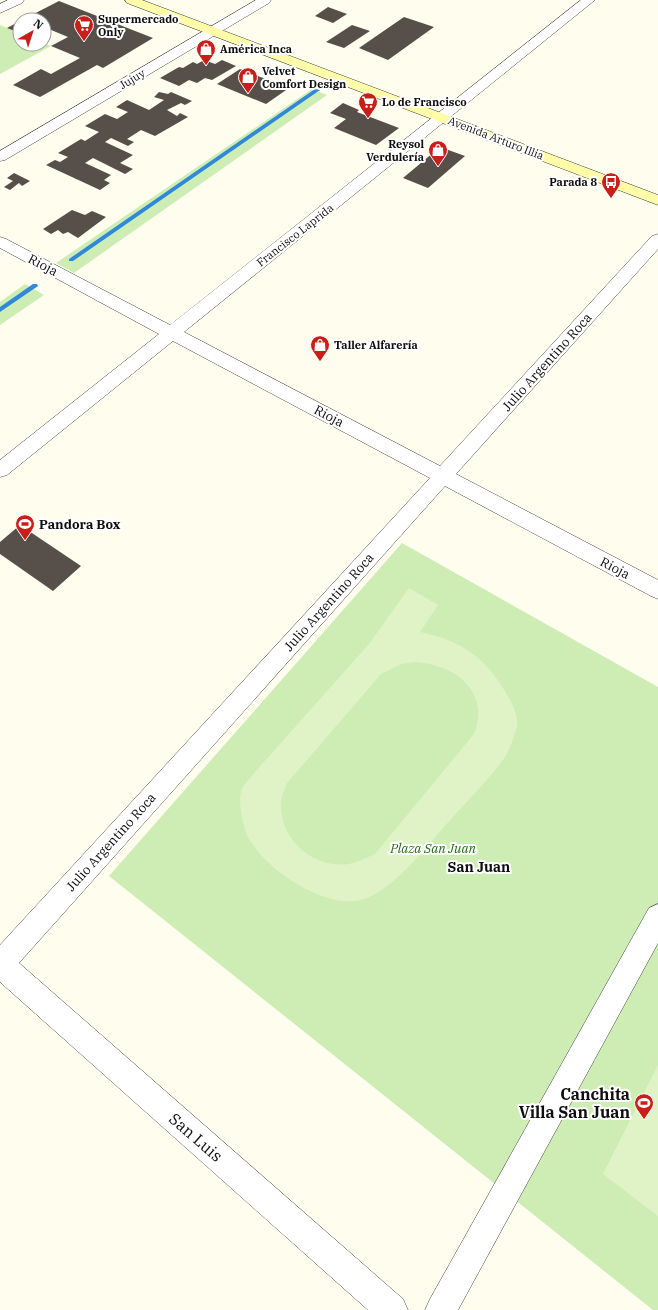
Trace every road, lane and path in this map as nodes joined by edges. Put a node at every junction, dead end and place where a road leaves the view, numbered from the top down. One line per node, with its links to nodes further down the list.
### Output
1 (18, 0): 5 (street)
2 (131, 0): 6 (main road, Avenida Arturo Illia)
3 (265, 0): 6 (street, Jujuy)
4 (589, 0): 7 (street, Francisco Laprida)
5 (0, 9)
6 (213, 31): 7 (main road, Avenida Arturo Illia); 8 (street, Jujuy)
7 (442, 118): 9 (main road, Avenida Arturo Illia); 12 (street, Francisco Laprida)
8 (0, 158)
9 (658, 200)
10 (658, 239): 14 (street, Julio Argentino Roca)
11 (0, 242): 12 (street, Rioja)
12 (172, 333): 13 (street, Francisco Laprida); 14 (street, Rioja)
13 (0, 470)
14 (443, 476): 15 (street, Rioja); 17 (street, Julio Argentino Roca)
15 (658, 590)
16 (658, 917): 19 (street)
17 (0, 964): 18 (street, San Luis)
18 (392, 1310)
19 (441, 1310)

